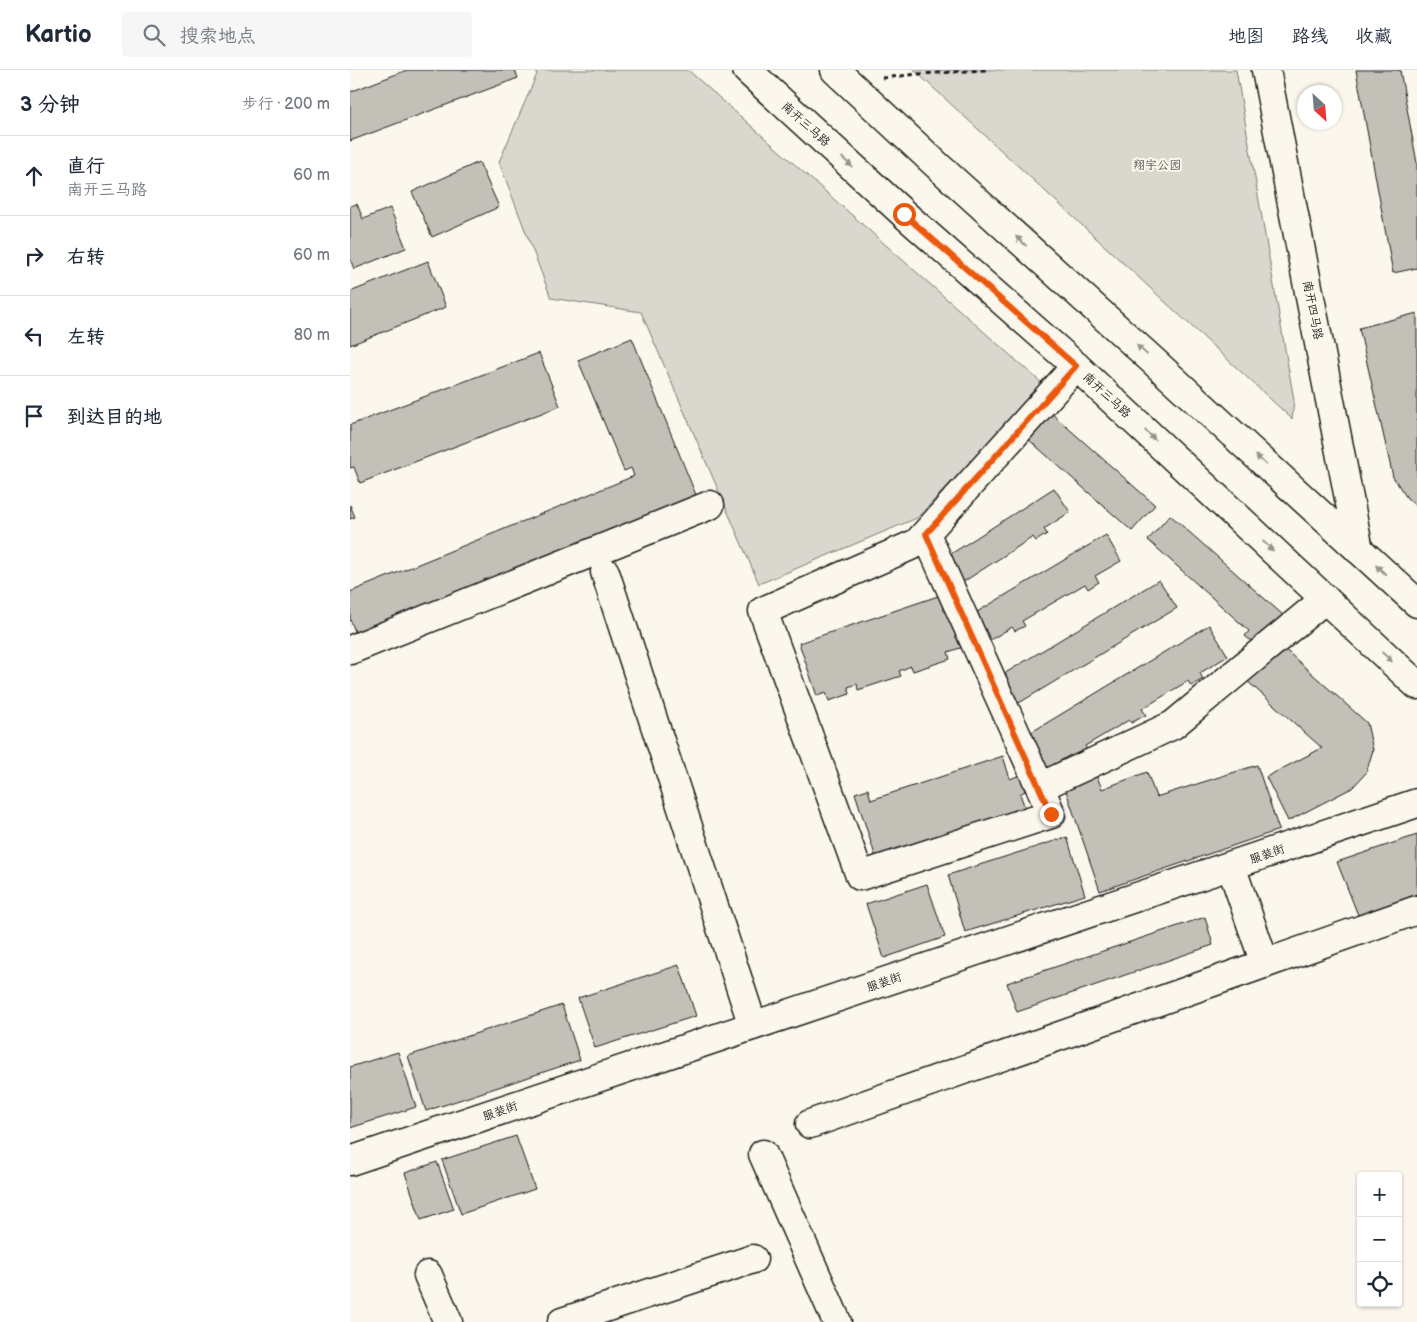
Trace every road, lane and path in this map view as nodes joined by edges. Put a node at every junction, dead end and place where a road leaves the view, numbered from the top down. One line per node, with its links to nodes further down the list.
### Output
1 (747, 70): 5 (street, 南开三马路, one-way to 5)
2 (986, 70): 4 (path)
3 (1266, 70): 8 (street, 南开四马路)
4 (841, 76): 8 (street, one-way to 4)
5 (1076, 366): 7 (street); 10 (street, 南开三马路, one-way to 10)
6 (710, 505): 12 (street)
7 (926, 534): 14 (street); 14 (street)
8 (1359, 550): 11 (street, one-way to 8)
9 (605, 572): 19 (street)
10 (1325, 599): 13 (street, 南开三马路, one-way to 13); 14 (street)
11 (1417, 603)
12 (350, 650)
13 (1417, 685)
14 (1040, 787)
15 (1417, 804): 16 (street, 服装街)
16 (1231, 866): 18 (street); 19 (street, 服装街)
17 (1417, 910): 18 (street)
18 (1265, 964): 20 (street)
19 (753, 1026): 22 (street, 服装街)
20 (810, 1124)
21 (763, 1154): 27 (street)
22 (350, 1161)
23 (753, 1259): 26 (street)
24 (428, 1275): 25 (street)
25 (448, 1322)
26 (562, 1322)
27 (837, 1322)

